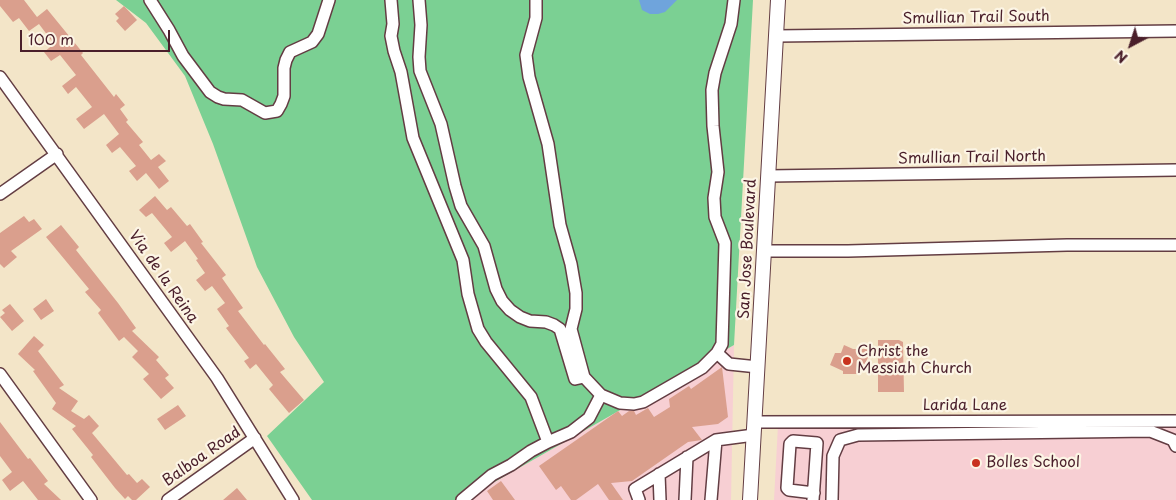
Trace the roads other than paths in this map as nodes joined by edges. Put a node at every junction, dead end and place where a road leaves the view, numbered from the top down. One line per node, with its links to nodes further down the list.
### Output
1 (150, 0): 2 (street)
2 (329, 0)
3 (392, 0): 26 (street)
4 (419, 0): 17 (street)
5 (536, 0): 17 (street)
6 (734, 0): 18 (street)
7 (778, 0): 9 (main road, San Jose Boulevard)
8 (1176, 31): 9 (street, Smullian Trail South)
9 (776, 36): 13 (main road, San Jose Boulevard)
10 (0, 76): 11 (street, Via de la Reina)
11 (56, 154): 14 (street); 24 (street, Via de la Reina)
12 (1176, 170): 13 (street, Smullian Trail North)
13 (768, 176): 16 (main road, San Jose Boulevard)
14 (0, 194)
15 (1176, 245): 16 (street)
16 (764, 251): 19 (main road, San Jose Boulevard)
17 (565, 329): 21 (street)
18 (717, 353): 19 (street); 21 (street)
19 (758, 368): 23 (main road, San Jose Boulevard)
20 (0, 374): 31 (street)
21 (601, 395): 26 (street)
22 (1176, 421): 23 (street, Larida Lane)
23 (755, 429): 25 (street, Larida Lane); 39 (main road, San Jose Boulevard)
24 (255, 438): 32 (street, Balboa Road); 33 (street, Via de la Reina)
25 (716, 440): 28 (street); 38 (street)
26 (548, 442): 34 (street)
27 (1176, 446): 40 (street)
28 (687, 457): 29 (street); 37 (street)
29 (659, 474): 35 (street); 36 (street)
30 (813, 497): 30 (street)
31 (91, 500)
32 (168, 500)
33 (293, 500)
34 (462, 500)
35 (639, 500)
36 (660, 500)
37 (685, 500)
38 (711, 500)
39 (750, 500)
40 (832, 500)

